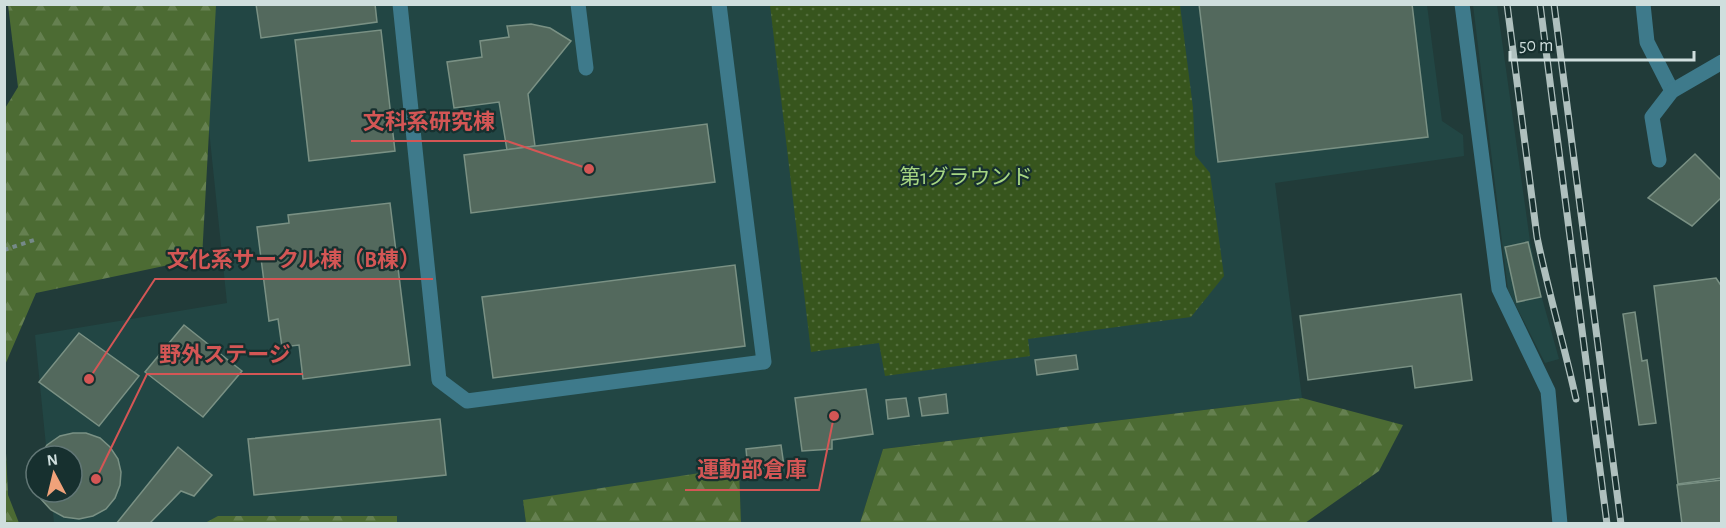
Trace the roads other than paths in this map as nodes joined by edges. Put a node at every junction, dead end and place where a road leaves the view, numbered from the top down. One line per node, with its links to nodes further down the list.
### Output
1 (400, 4): 3 (street)
2 (578, 4): 7 (street)
3 (719, 4)
4 (1462, 4): 10 (street)
5 (1643, 4): 8 (street)
6 (1722, 62): 8 (street)
7 (586, 68)
8 (1672, 92): 9 (street)
9 (1659, 160)
10 (1560, 524)

